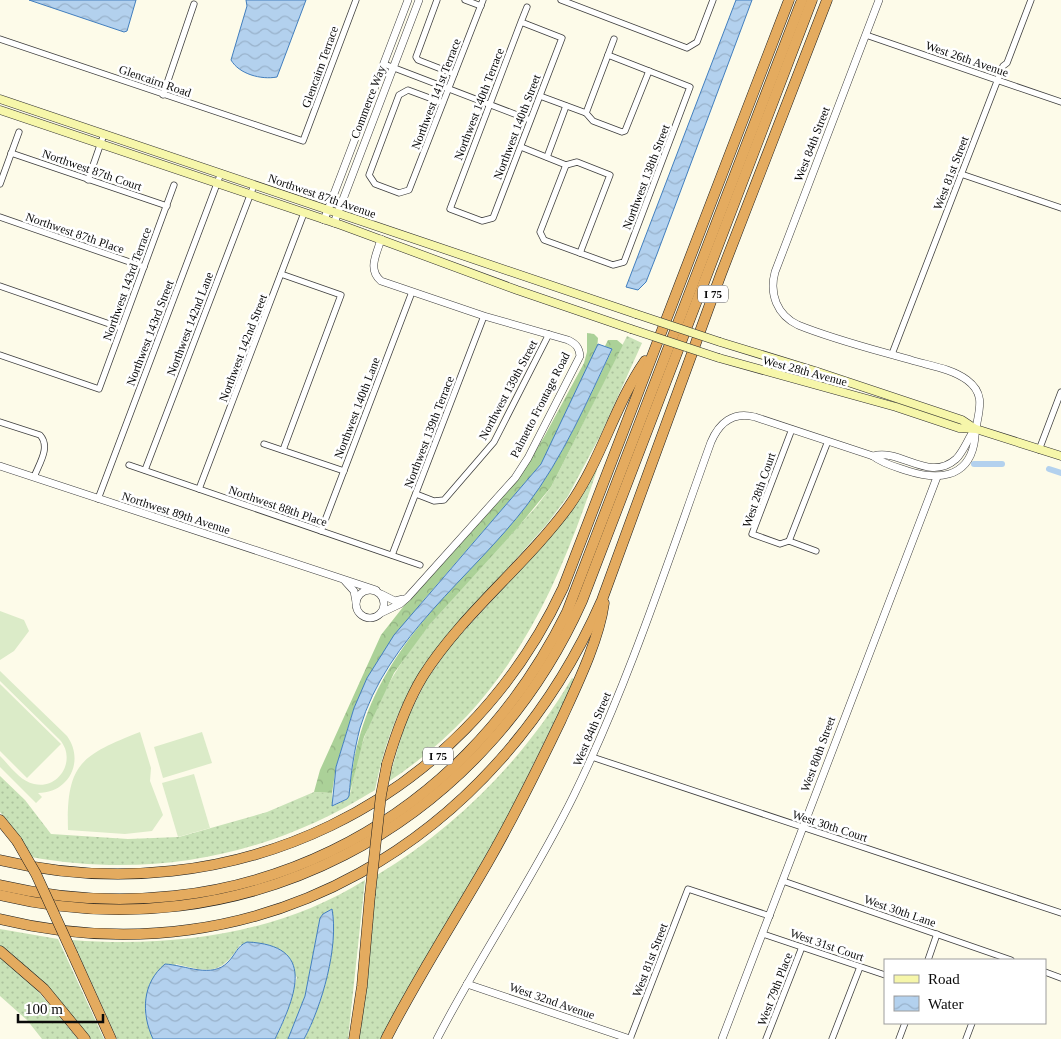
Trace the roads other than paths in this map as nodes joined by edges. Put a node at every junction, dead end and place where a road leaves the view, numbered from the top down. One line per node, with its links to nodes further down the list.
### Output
1 (356, 0): 42 (street, Glencairn Terrace)
2 (408, 0): 24 (street, Commerce Way)
3 (419, 0): 25 (street, Commerce Way)
4 (437, 0): 27 (street)
5 (465, 0): 15 (street)
6 (560, 0): 18 (street)
7 (583, 0): 18 (street)
8 (713, 0): 18 (street)
9 (789, 0): 77 (highway, I 75)
10 (802, 0): 115 (highway)
11 (812, 0): 116 (highway)
12 (827, 0): 105 (highway, I 75)
13 (879, 0): 20 (street, West 84th Street)
14 (1031, 0): 28 (street, West 81st Street)
15 (482, 3): 27 (street, Northwest 141st Terrace)
16 (194, 4): 30 (street)
17 (527, 6): 19 (street, Northwest 140th Terrace)
18 (580, 7)
19 (521, 22): 31 (street, Northwest 140th Street); 35 (street, Northwest 140th Terrace)
20 (866, 35): 28 (street, West 26th Avenue); 78 (street, West 84th Street)
21 (0, 39): 30 (street, Glencairn Road)
22 (614, 39): 23 (street)
23 (608, 55): 26 (street); 38 (street)
24 (384, 64): 25 (street); 58 (street, Commerce Way)
25 (394, 67): 29 (street); 60 (street, Commerce Way)
26 (649, 71): 38 (street); 67 (street, Northwest 138th Street)
27 (454, 74): 29 (street, Northwest 141st Terrace)
28 (997, 80): 33 (street, West 26th Avenue); 49 (street, West 81st Street)
29 (448, 89): 34 (street, Northwest 141st Terrace); 35 (street)
30 (163, 95): 42 (street, Glencairn Road)
31 (540, 96): 36 (street); 39 (street, Northwest 140th Street)
32 (0, 99): 41 (main road, Northwest 87th Avenue)
33 (1061, 102)
34 (443, 103): 34 (street, Northwest 141st Terrace)
35 (489, 105): 39 (street); 63 (street, Northwest 140th Terrace)
36 (566, 106): 38 (street); 46 (street)
37 (0, 110): 43 (main road, Northwest 87th Avenue)
38 (586, 113)
39 (530, 120): 44 (street, Northwest 140th Street)
40 (19, 132): 45 (street)
41 (104, 134): 43 (street); 48 (main road, Northwest 87th Avenue)
42 (304, 141)
43 (101, 144): 50 (street); 51 (main road, Northwest 87th Avenue)
44 (521, 147): 46 (street); 63 (street, Northwest 140th Street)
45 (11, 153): 50 (street, Northwest 87th Court); 52 (street)
46 (547, 157): 47 (street)
47 (566, 164): 67 (street); 67 (street)
48 (221, 173): 51 (street, Northwest 143rd Street); 54 (main road, Northwest 87th Avenue)
49 (961, 174): 57 (street); 78 (street, West 81st Street)
50 (88, 180): 56 (street, Northwest 87th Court)
51 (217, 183): 55 (main road, Northwest 87th Avenue); 98 (street, Northwest 143rd Street)
52 (0, 184)
53 (174, 185): 56 (street, Northwest 143rd Terrace)
54 (254, 185): 55 (street, Northwest 142nd Lane); 58 (main road, Northwest 87th Avenue)
55 (251, 195): 59 (main road, Northwest 87th Avenue); 92 (street, Northwest 142nd Lane)
56 (167, 206): 68 (street, Northwest 143rd Terrace)
57 (1061, 208)
58 (328, 210): 60 (main road, Northwest 87th Avenue); 62 (street, Commerce Way)
59 (304, 213): 62 (main road, Northwest 87th Avenue); 69 (street, Northwest 142nd Street)
60 (338, 213): 64 (street, Commerce Way); 66 (main road, Northwest 87th Avenue)
61 (0, 217): 68 (street, Northwest 87th Place)
62 (324, 220): 64 (main road, Northwest 87th Avenue)
63 (488, 221)
64 (334, 223): 65 (main road, Northwest 87th Avenue)
65 (381, 239): 66 (main road); 71 (street, Palmetto Frontage Road); 75 (main road, Northwest 87th Avenue)
66 (426, 243): 72 (main road, Northwest 87th Avenue)
67 (580, 253)
68 (144, 267): 74 (street, Northwest 143rd Terrace)
69 (281, 274): 86 (street); 96 (street, Northwest 142nd Street)
70 (0, 286): 74 (street)
71 (412, 292): 73 (street, Palmetto Frontage Road); 93 (street, Northwest 140th Lane)
72 (636, 314): 83 (main road, West 28th Avenue, bridge)
73 (484, 316): 76 (street, Palmetto Frontage Road); 97 (street, Northwest 139th Terrace)
74 (121, 328): 79 (street, Northwest 143rd Terrace)
75 (631, 329): 83 (main road, West 28th Avenue, bridge)
76 (549, 334): 97 (street, Northwest 139th Street); 107 (street, Palmetto Frontage Road)
77 (654, 348): 113 (highway, I 75); 135 (highway, bridge)
78 (892, 354): 83 (street)
79 (0, 355)
80 (1061, 392): 87 (street)
81 (0, 422): 94 (street)
82 (792, 429): 84 (street); 100 (street, West 28th Court); 110 (street, West 84th Street)
83 (976, 429): 87 (main road, West 28th Avenue); 88 (street); 95 (street)
84 (828, 441): 88 (street); 100 (street)
85 (264, 444): 86 (street)
86 (283, 450): 93 (street)
87 (1039, 450): 89 (main road, West 28th Avenue)
88 (873, 456): 95 (street)
89 (1061, 456)
90 (129, 465): 92 (street, Northwest 88th Place)
91 (0, 466): 94 (street, Northwest 89th Avenue)
92 (145, 470): 96 (street, Northwest 88th Place)
93 (344, 471): 99 (street, Northwest 140th Lane)
94 (34, 477): 98 (street, Northwest 89th Avenue)
95 (936, 477): 112 (street, West 80th Street)
96 (199, 489): 99 (street, Northwest 88th Place)
97 (416, 494): 102 (street, Northwest 139th Terrace)
98 (98, 499): 104 (street, Northwest 89th Avenue)
99 (321, 531): 102 (street, Northwest 88th Place)
100 (789, 541): 101 (street)
101 (816, 551)
102 (392, 555): 103 (street, Northwest 88th Place)
103 (420, 565)
104 (345, 581): 106 (street, Northwest 89th Avenue); 108 (street)
105 (606, 589): 119 (highway, I 75); 136 (highway)
106 (378, 592): 107 (street); 108 (street); 109 (street)
107 (408, 597): 109 (street, Palmetto Frontage Road)
108 (356, 602): 109 (street)
109 (381, 613)
110 (592, 758): 112 (street, West 30th Court); 130 (street, West 84th Street)
111 (0, 820): 134 (highway, bridge)
112 (803, 828): 114 (street, West 80th Street); 117 (street, West 30th Court)
113 (0, 860)
114 (783, 881): 118 (street, West 80th Street); 121 (street, West 30th Lane)
115 (0, 885)
116 (0, 895)
117 (1061, 913)
118 (770, 916): 120 (street, West 80th Street); 138 (street, West 81st Street)
119 (0, 919)
120 (764, 934): 122 (street, West 31st Court); 139 (street, West 80th Street)
121 (937, 934): 124 (street); 125 (street, West 30th Lane)
122 (802, 947): 126 (street, West 31st Court); 140 (street, West 79th Place)
123 (0, 951): 133 (highway)
124 (928, 959)
125 (1008, 959)
126 (860, 967): 128 (street, West 31st Court); 141 (street)
127 (1046, 972): 129 (street)
128 (884, 975)
129 (1061, 978)
130 (467, 984): 137 (street, West 84th Street); 138 (street, West 32nd Avenue)
131 (905, 1024): 142 (street)
132 (972, 1024): 143 (street)
133 (85, 1039)
134 (111, 1039)
135 (354, 1039)
136 (386, 1039)
137 (436, 1039)
138 (630, 1039)
139 (722, 1039)
140 (766, 1039)
141 (832, 1039)
142 (899, 1039)
143 (966, 1039)

